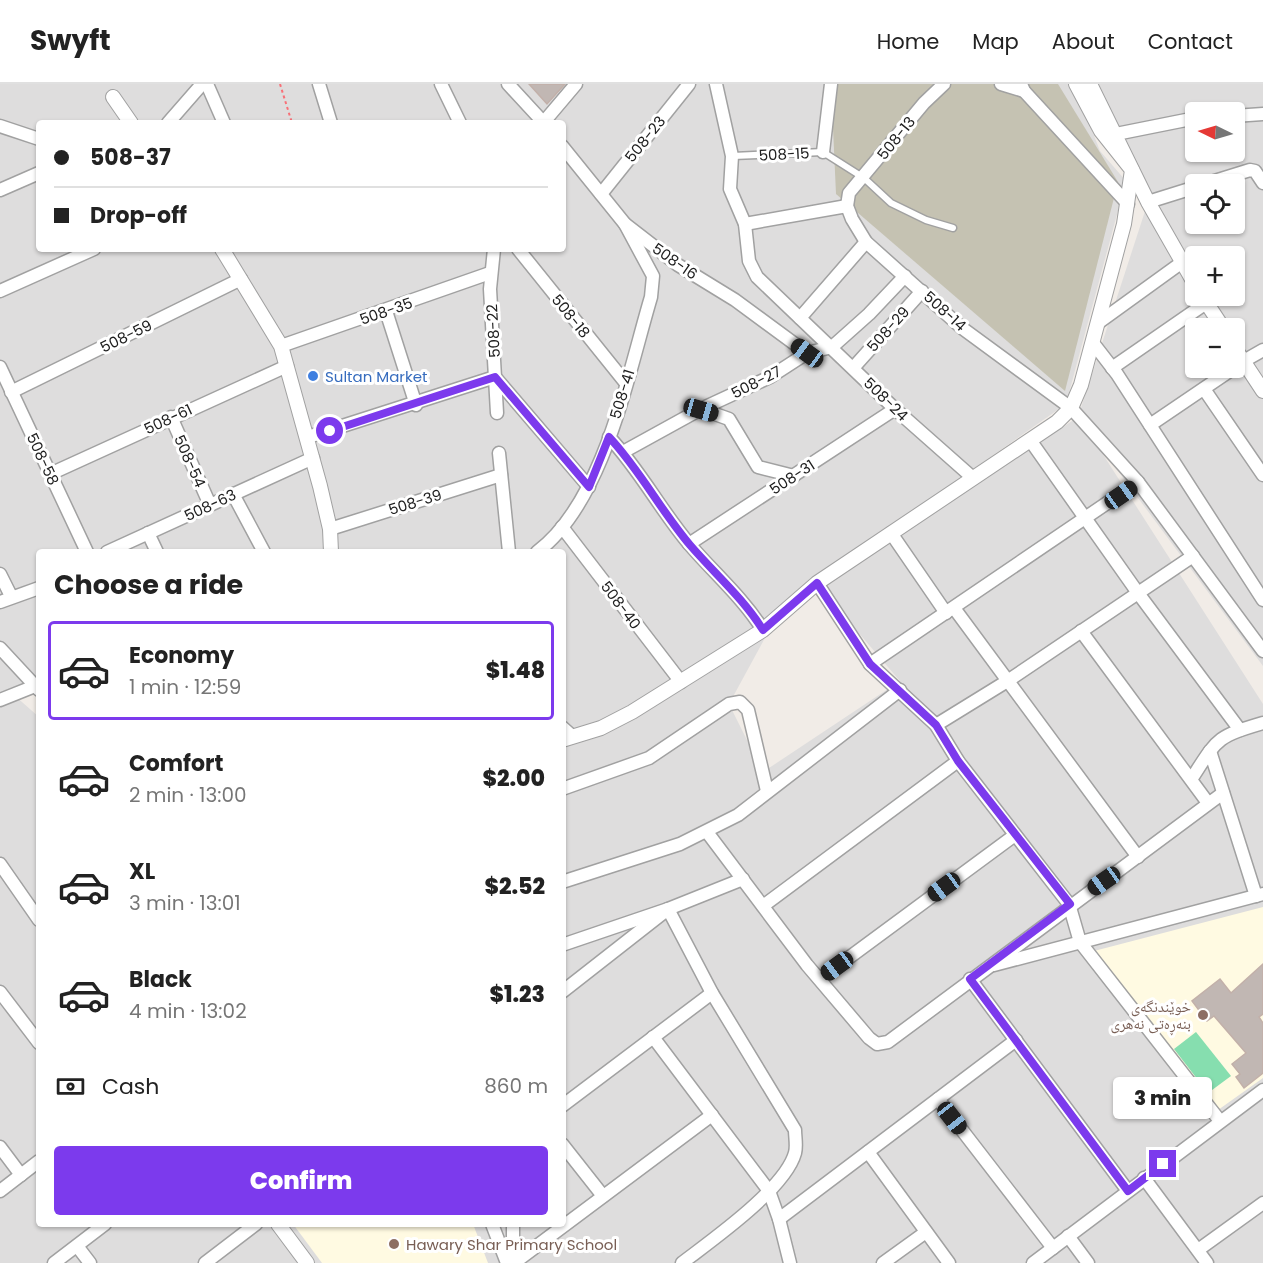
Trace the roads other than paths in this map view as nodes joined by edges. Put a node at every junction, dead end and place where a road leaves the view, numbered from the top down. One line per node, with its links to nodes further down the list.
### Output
1 (204, 84): 18 (street); 19 (street)
2 (319, 84): 20 (street)
3 (441, 84): 21 (street)
4 (508, 84): 22 (street)
5 (576, 84): 23 (street)
6 (689, 84): 38 (street, 508-23)
7 (716, 84): 30 (street, 508-24)
8 (831, 84): 29 (street)
9 (944, 84): 34 (street, 508-13)
10 (1001, 84): 13 (street)
11 (1076, 84): 31 (street)
12 (1090, 84): 26 (street)
13 (1022, 88): 40 (street)
14 (113, 97): 17 (street)
15 (1263, 114): 16 (street)
16 (1245, 115)
17 (128, 120)
18 (171, 120)
19 (222, 120)
20 (331, 120)
21 (459, 120)
22 (540, 120)
23 (546, 120)
24 (1185, 120): 26 (street)
25 (0, 126): 27 (street)
26 (1116, 134): 31 (street)
27 (36, 138)
28 (566, 151): 38 (street, 508-16)
29 (823, 152): 30 (lane, 508-15); 34 (lane, 508-15)
30 (732, 156): 43 (street, 508-24)
31 (1132, 170): 39 (street); 40 (street)
32 (36, 173): 36 (street)
33 (1237, 174): 35 (street)
34 (864, 178): 41 (street, 508-13); 44 (lane, 508-15)
35 (1263, 183)
36 (0, 190)
37 (1185, 190): 39 (street)
38 (602, 194): 42 (street, 508-16)
39 (1148, 202): 50 (street)
40 (1128, 204): 60 (street)
41 (848, 206): 43 (street); 45 (street, 508-14)
42 (625, 224): 65 (street, 508-16); 74 (street, 508-41)
43 (746, 224): 59 (street, 508-24)
44 (952, 228)
45 (866, 242): 53 (street, 508-14); 59 (street)
46 (87, 252): 55 (street)
47 (228, 252): 54 (street)
48 (494, 252): 52 (street, 508-22)
49 (520, 252): 74 (street, 508-18)
50 (1181, 263): 51 (street); 60 (street)
51 (1185, 269)
52 (490, 273): 58 (street, 508-35); 72 (street, 508-22)
53 (905, 276): 56 (street, 508-14); 63 (street, 508-27)
54 (241, 279): 62 (street); 77 (street, 508-59)
55 (0, 291)
56 (922, 291): 68 (street, 508-29); 79 (street, 508-14)
57 (1195, 306): 69 (street)
58 (386, 311): 62 (street, 508-35); 78 (street)
59 (800, 318): 63 (street, 508-24)
60 (1098, 323): 61 (street)
61 (1093, 343): 69 (street); 79 (street)
62 (281, 346): 67 (street)
63 (832, 347): 65 (street, 508-27); 68 (street, 508-24)
64 (1263, 350): 66 (street)
65 (807, 353): 81 (street, 508-27)
66 (1245, 360)
67 (287, 366): 83 (street, 508-61); 85 (street)
68 (854, 367): 80 (street, 508-24)
69 (1112, 368): 84 (street)
70 (1, 370): 77 (street, 508-58)
71 (1245, 373): 76 (street)
72 (495, 377): 78 (street); 82 (street, 508-22); 97 (street)
73 (1219, 378): 75 (street)
74 (625, 382): 86 (street, 508-41)
75 (1204, 389): 84 (street); 93 (street)
76 (1263, 391)
77 (11, 392): 91 (street, 508-58)
78 (416, 405): 85 (street)
79 (1071, 408): 87 (street); 96 (street, 508-14)
80 (895, 409): 94 (street, 508-31); 95 (street, 508-24)
81 (701, 410): 88 (street, 508-27); 94 (street)
82 (497, 414)
83 (171, 417): 91 (street, 508-61); 99 (street, 508-54)
84 (1150, 425): 119 (street)
85 (308, 437): 90 (street)
86 (609, 437): 88 (street); 97 (street, 508-41)
87 (1030, 440): 95 (street); 100 (street)
88 (623, 452): 105 (street)
89 (499, 453): 92 (street)
90 (313, 458): 98 (street, 508-63); 102 (street)
91 (50, 474): 106 (street, 508-58)
92 (501, 475): 102 (street, 508-39); 111 (street)
93 (1263, 475)
94 (794, 476): 105 (street, 508-31)
95 (973, 478): 104 (street)
96 (1138, 482): 100 (street); 113 (street, 508-14)
97 (589, 487): 101 (street, 508-41)
98 (233, 494): 99 (street, 508-63); 109 (street)
99 (210, 505): 103 (street, 508-63)
100 (1087, 519): 116 (street); 120 (street)
101 (562, 527): 112 (street, 508-41); 127 (street, 508-40)
102 (330, 529): 110 (street)
103 (148, 533): 107 (street, 508-63); 108 (street)
104 (891, 533): 115 (street); 120 (street)
105 (689, 544): 121 (street)
106 (86, 549)
107 (113, 549)
108 (156, 549)
109 (262, 549)
110 (331, 549)
111 (509, 549)
112 (540, 549)
113 (1193, 556): 116 (street); 124 (street, 508-14)
114 (0, 574): 118 (street)
115 (817, 583): 121 (street); 125 (street)
116 (1138, 593): 122 (street); 134 (street)
117 (36, 594): 118 (street)
118 (5, 599)
119 (1263, 600)
120 (950, 610): 125 (street); 126 (street)
121 (763, 630): 127 (street)
122 (1081, 631): 126 (street); 138 (street)
123 (0, 648): 128 (street)
124 (1263, 651)
125 (870, 664): 130 (street)
126 (1009, 680): 133 (street); 145 (street)
127 (681, 682): 135 (street)
128 (36, 687)
129 (36, 688): 131 (street)
130 (900, 690): 133 (street); 140 (street)
131 (0, 700)
132 (1263, 723): 134 (street)
133 (936, 725): 137 (street)
134 (1240, 730): 136 (street)
135 (566, 734)
136 (1210, 751): 138 (street); 141 (street)
137 (958, 761): 144 (street); 151 (street)
138 (1192, 778): 142 (street)
139 (566, 788): 140 (street)
140 (767, 791): 143 (street)
141 (1223, 793): 142 (street); 149 (street)
142 (1208, 803): 145 (street)
143 (707, 832): 147 (street); 148 (street)
144 (1015, 835): 150 (street); 157 (street)
145 (1137, 857): 150 (street)
146 (0, 864): 153 (street)
147 (743, 879): 151 (street); 152 (street)
148 (566, 881)
149 (1259, 895): 154 (street)
150 (1070, 904): 154 (street); 156 (street)
151 (763, 906): 157 (street)
152 (668, 909): 155 (street); 159 (street); 161 (street)
153 (36, 916)
154 (1080, 942): 156 (street); 169 (street)
155 (566, 944)
156 (987, 967): 158 (street)
157 (820, 979): 158 (street)
158 (970, 979): 164 (street)
159 (566, 989)
160 (0, 992): 163 (street)
161 (712, 993): 162 (street); 177 (street)
162 (653, 1037): 167 (street); 168 (street)
163 (36, 1040)
164 (1016, 1040): 166 (street); 178 (street)
165 (1263, 1090): 169 (street)
166 (938, 1099): 172 (street); 192 (street)
167 (566, 1103)
168 (712, 1115): 177 (street); 179 (street)
169 (1220, 1120): 175 (street)
170 (0, 1147): 174 (street)
171 (566, 1149): 179 (street)
172 (868, 1152): 181 (street); 189 (street)
173 (36, 1164): 174 (street)
174 (21, 1176): 176 (street)
175 (1144, 1178): 178 (street); 193 (street)
176 (0, 1191)
177 (769, 1191): 181 (street); 194 (street)
178 (1128, 1191): 190 (street)
179 (603, 1196): 182 (street)
180 (1263, 1203): 193 (street)
181 (779, 1219): 202 (street)
182 (566, 1224)
183 (101, 1227): 191 (street)
184 (252, 1227): 197 (street)
185 (280, 1227): 198 (street)
186 (493, 1227): 199 (street)
187 (513, 1227): 200 (street)
188 (561, 1227): 200 (street)
189 (926, 1232): 203 (street); 204 (street)
190 (1068, 1236): 192 (street); 206 (street)
191 (76, 1246): 195 (street); 196 (street)
192 (1053, 1248): 205 (street)
193 (1198, 1250): 207 (street)
194 (694, 1259): 201 (street)
195 (54, 1263)
196 (90, 1263)
197 (205, 1263)
198 (307, 1263)
199 (507, 1263)
200 (513, 1263)
201 (682, 1263)
202 (790, 1263)
203 (883, 1263)
204 (949, 1263)
205 (1033, 1263)
206 (1088, 1263)
207 (1207, 1263)

